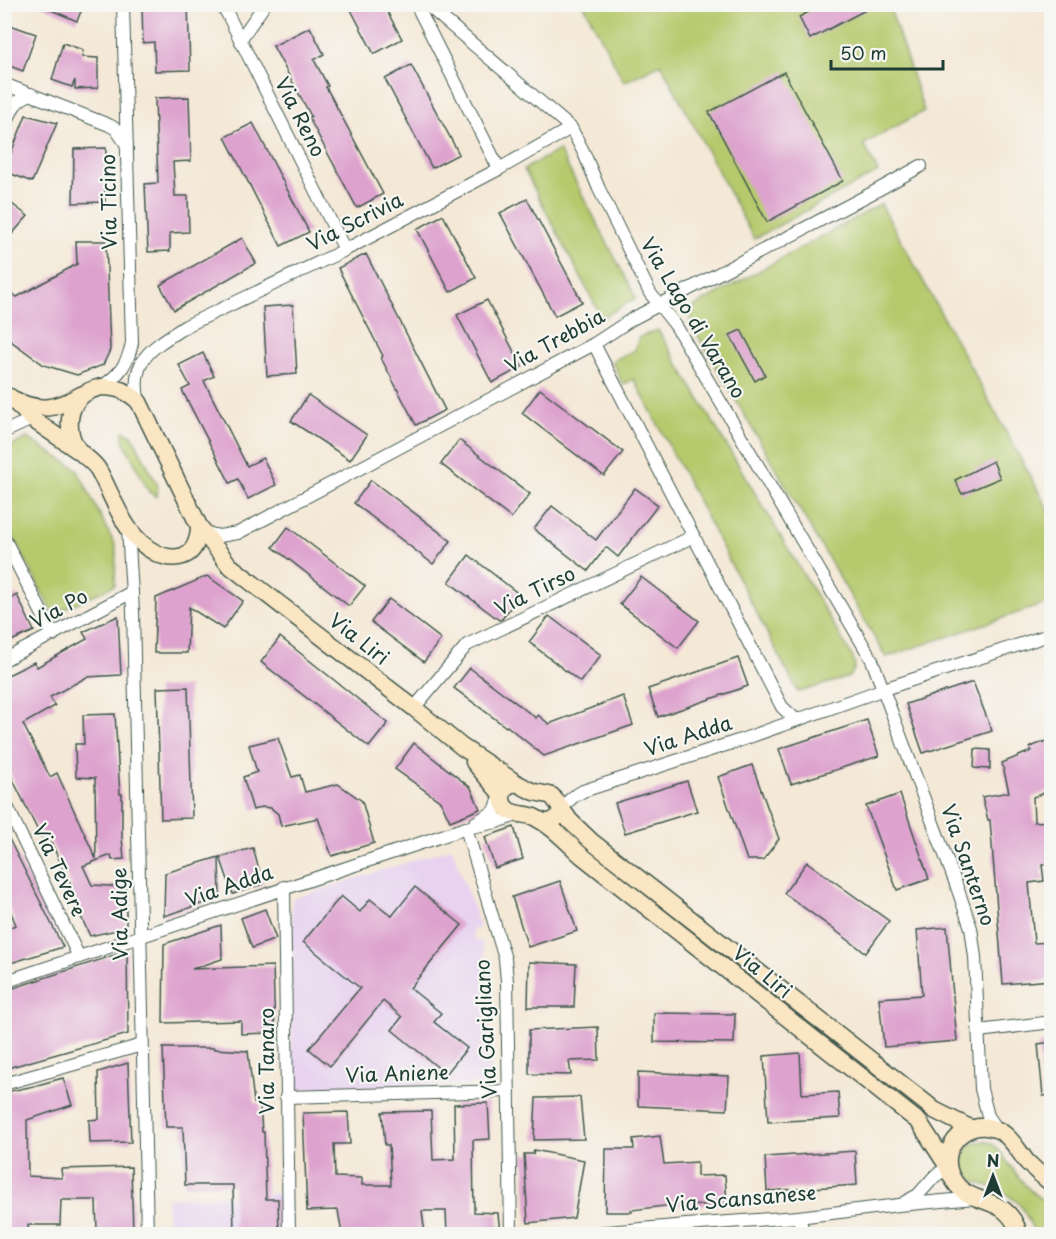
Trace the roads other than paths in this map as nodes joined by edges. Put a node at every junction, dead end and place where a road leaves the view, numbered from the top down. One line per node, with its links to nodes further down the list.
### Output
1 (123, 4): 11 (street, Via Ticino)
2 (216, 4): 6 (street, Via Reno)
3 (265, 4): 6 (street)
4 (416, 4): 13 (street)
5 (426, 4): 9 (street, Via Lago di Varano)
6 (240, 40): 14 (street, Via Reno)
7 (4, 84): 8 (street)
8 (31, 94): 10 (street); 11 (street)
9 (571, 128): 13 (street, Via Scrivia); 15 (street, Via Lago di Varano)
10 (4, 130)
11 (127, 146): 16 (street, Via Ticino)
12 (921, 166): 15 (street, Via Trebbia)
13 (499, 169): 14 (street, Via Scrivia)
14 (345, 250): 18 (street, Via Scrivia)
15 (660, 305): 17 (street, Via Trebbia); 36 (street, Via Lago di Varano)
16 (132, 333): 18 (street); 19 (street, Via Ticino)
17 (594, 344): 27 (street, Via Trebbia); 28 (street)
18 (155, 346): 22 (street, Via Scrivia)
19 (101, 387): 20 (main road); 22 (main road)
20 (82, 394): 21 (main road); 25 (main road)
21 (7, 395): 23 (main road)
22 (139, 402): 27 (main road, Via Liri)
23 (32, 419): 24 (street); 25 (main road)
24 (4, 432)
25 (81, 453): 26 (main road, Via Liri)
26 (128, 528): 30 (main road, Via Liri); 32 (street, Via Adige)
27 (201, 529): 30 (main road); 31 (main road, Via Liri)
28 (694, 536): 37 (street, Via Tirso); 38 (street)
29 (4, 538): 34 (street)
30 (181, 557): 31 (main road, Via Liri)
31 (229, 565): 37 (main road, Via Liri)
32 (132, 592): 34 (street, Via Po); 48 (street, Via Adige)
33 (1052, 634): 36 (street)
34 (53, 635): 35 (street, Via Po)
35 (4, 660)
36 (884, 689): 38 (street, Via Adda); 52 (street, Via Santerno)
37 (414, 708): 39 (main road, Via Liri)
38 (796, 720): 43 (street, Via Adda)
39 (462, 747): 40 (main road, Via Liri); 41 (main road, Via Liri)
40 (518, 784): 41 (main road); 43 (main road, Via Liri)
41 (501, 795): 44 (main road, Via Liri); 46 (street, Via Adda)
42 (4, 800): 49 (street, Via Tevere)
43 (561, 808): 45 (main road); 57 (main road, Via Liri)
44 (519, 814): 45 (main road, Via Liri); 46 (street, Via Adda)
45 (539, 820): 59 (main road, Via Liri)
46 (466, 828): 47 (street, Via Adda); 55 (street, Via Garigliano)
47 (284, 887): 48 (street, Via Adda); 56 (street, Via Tanaro)
48 (140, 937): 49 (street, Via Adda); 53 (street, Via Adige)
49 (79, 957): 50 (street, Via Adda)
50 (4, 982)
51 (1052, 1022): 52 (street)
52 (979, 1031): 58 (street, Via Santerno)
53 (142, 1045): 54 (street); 64 (street, Via Adige)
54 (4, 1084)
55 (509, 1091): 56 (street, Via Aniene); 66 (street, Via Garigliano)
56 (286, 1097): 65 (street, Via Tanaro)
57 (970, 1128): 58 (main road); 59 (main road)
58 (997, 1129): 60 (main road)
59 (948, 1167): 61 (main road, Via Scansanese); 62 (street, Via Scansanese)
60 (1052, 1184)
61 (975, 1198): 62 (street, Via Scansanese); 69 (main road, Via Scansanese)
62 (899, 1204): 63 (street, Via Scansanese)
63 (798, 1217): 67 (street, Via Scansanese); 68 (street)
64 (147, 1234)
65 (289, 1234)
66 (511, 1234)
67 (586, 1234)
68 (805, 1234)
69 (1019, 1234)

